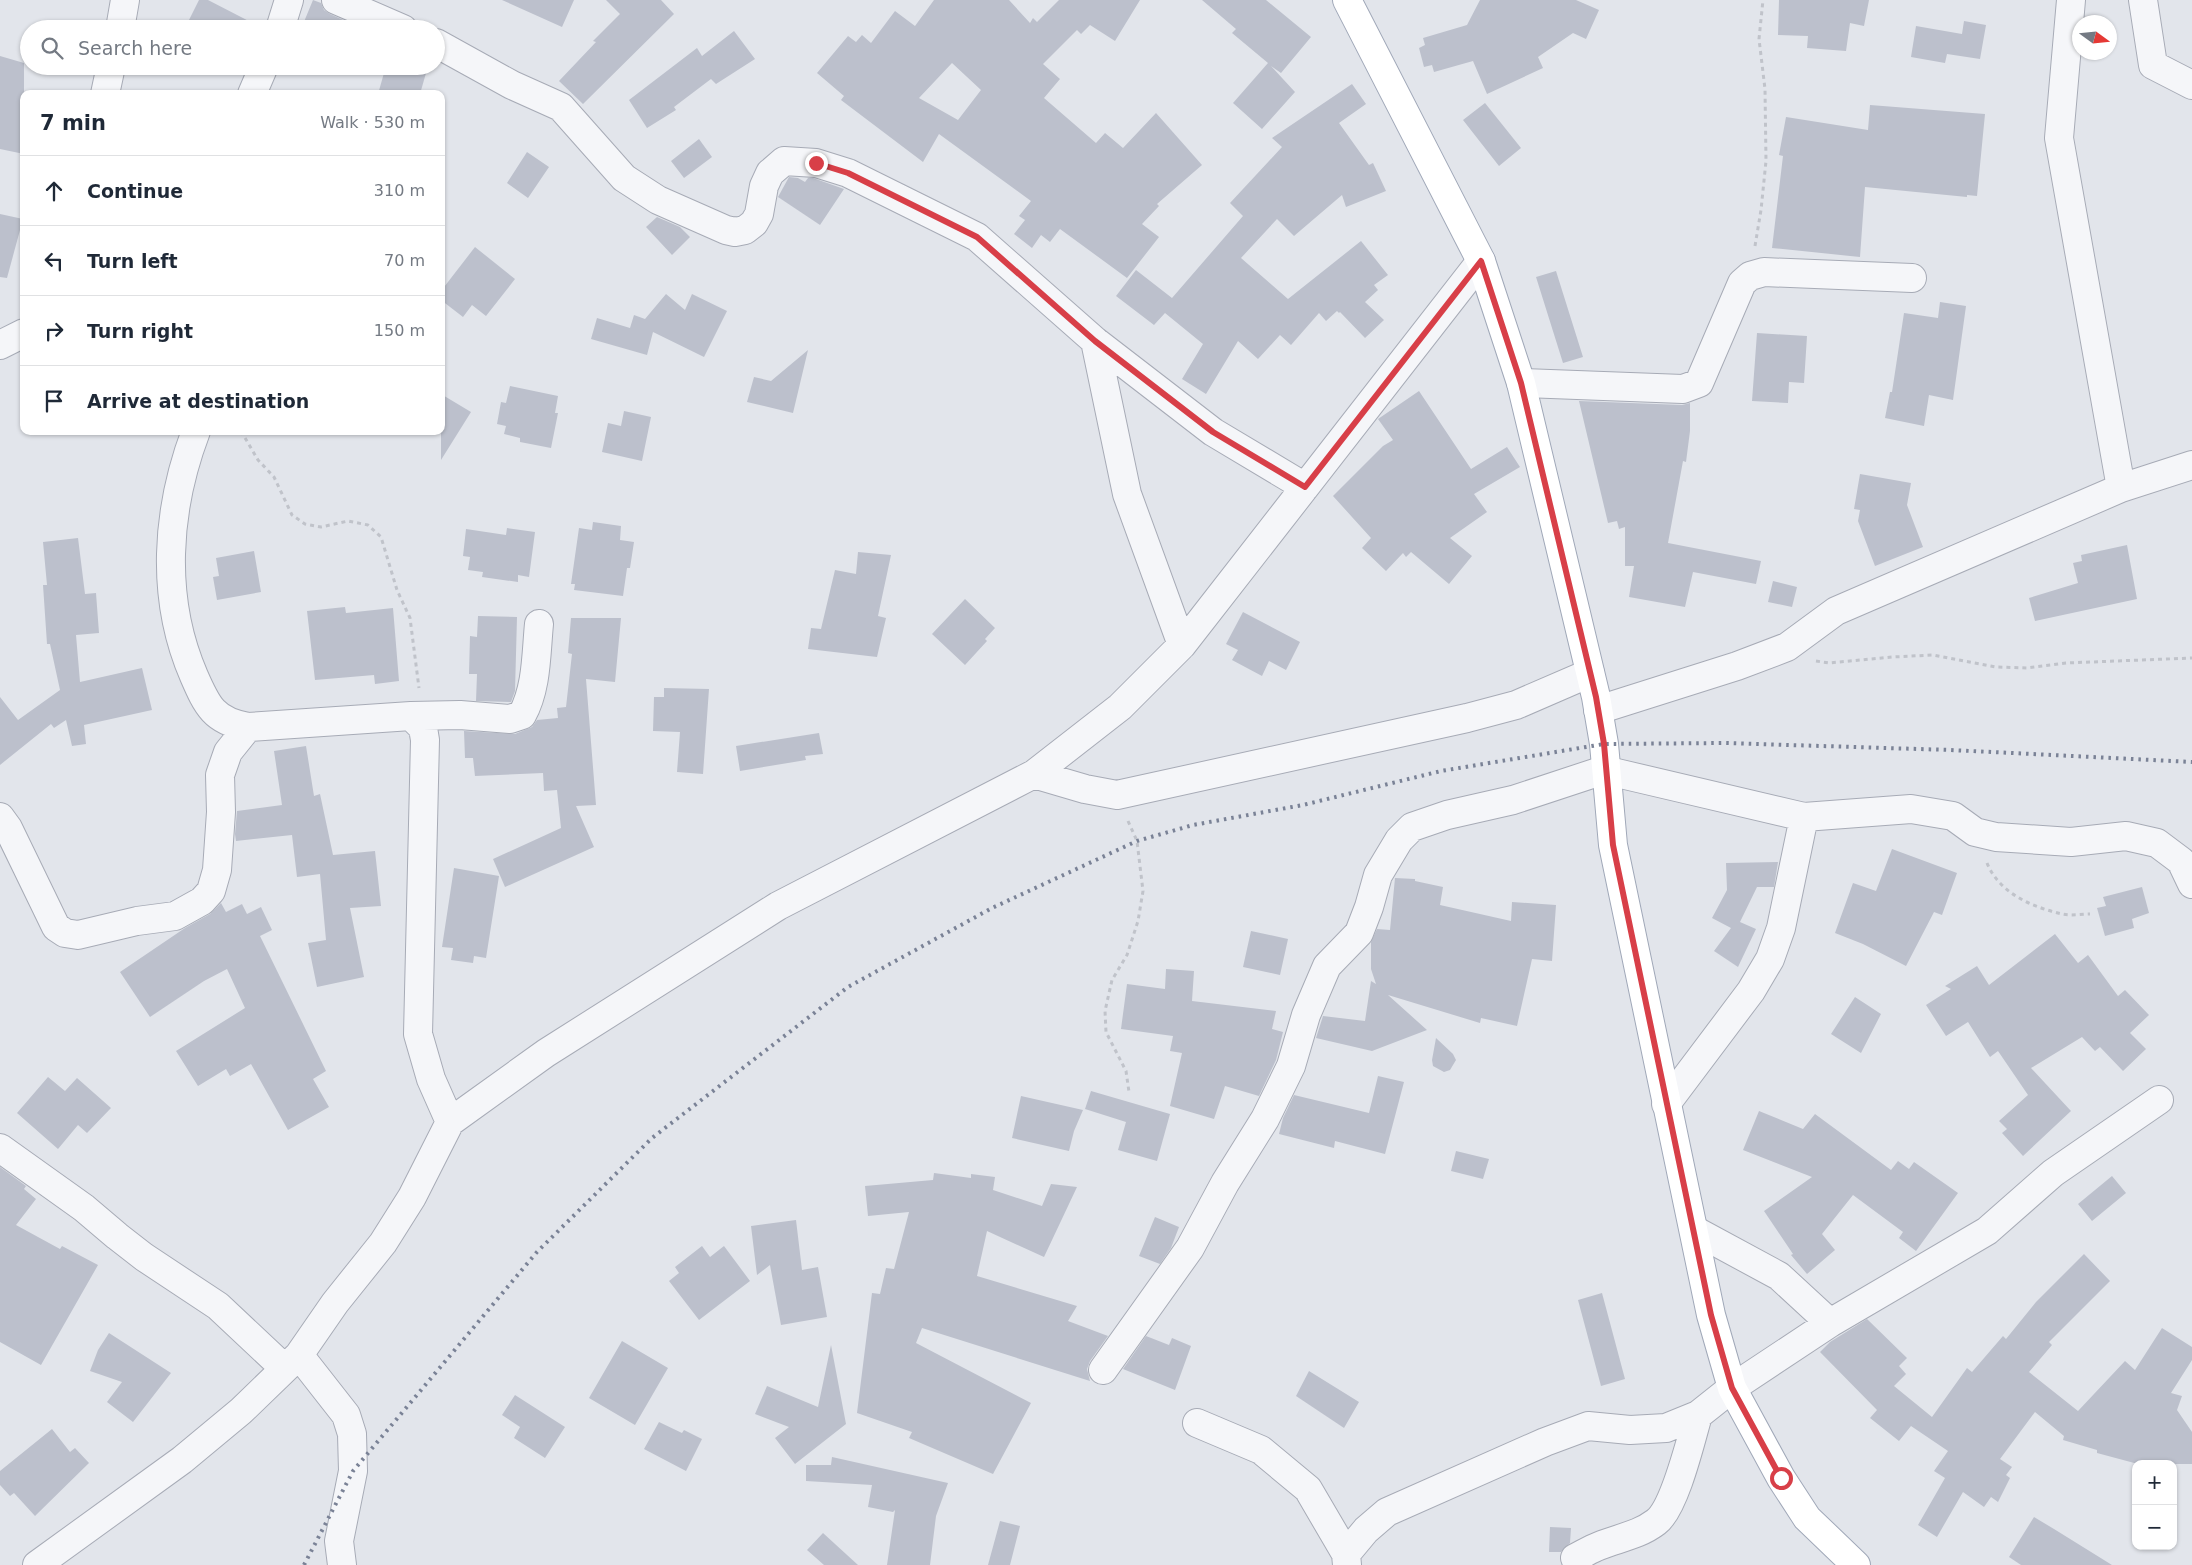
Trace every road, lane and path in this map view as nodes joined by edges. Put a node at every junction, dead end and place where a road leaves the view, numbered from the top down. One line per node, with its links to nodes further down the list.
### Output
1 (125, 0): 8 (street)
2 (289, 0): 9 (street)
3 (336, 0): 10 (street)
4 (1348, 0): 17 (main road)
5 (1763, 0): 18 (path)
6 (2070, 0): 28 (street)
7 (2143, 0): 14 (street)
8 (122, 20)
9 (283, 20)
10 (382, 20)
11 (445, 48): 21 (street)
12 (110, 75): 15 (street)
13 (260, 75): 16 (street)
14 (2192, 85)
15 (106, 90)
16 (254, 90)
17 (1481, 261): 23 (main road); 27 (street)
18 (1750, 276): 19 (street); 23 (street)
19 (1912, 278)
20 (20, 335): 22 (street)
21 (1095, 341): 27 (street); 30 (street)
22 (0, 345)
23 (1521, 383): 33 (main road)
24 (194, 435): 36 (street)
25 (243, 435): 35 (path)
26 (2192, 465): 28 (street)
27 (1305, 487): 30 (street)
28 (2121, 488): 31 (street)
29 (539, 624): 35 (street)
30 (1182, 645): 38 (street)
31 (1787, 647): 32 (path); 34 (street)
32 (2192, 658)
33 (1590, 673): 34 (main road); 39 (street)
34 (1598, 710): 37 (main road)
35 (417, 716): 36 (street); 48 (street)
36 (248, 727): 40 (street)
37 (1604, 770): 41 (street); 47 (main road); 53 (street)
38 (1034, 774): 39 (street); 48 (street)
39 (1117, 795): 45 (path)
40 (0, 817)
41 (1804, 817): 42 (street); 47 (street)
42 (1975, 832): 43 (street); 44 (path)
43 (2192, 884)
44 (2090, 914)
45 (1128, 1092)
46 (2159, 1100): 51 (street)
47 (1666, 1104): 50 (main road)
48 (450, 1122): 52 (street)
49 (0, 1148): 52 (street)
50 (1694, 1230): 51 (street); 54 (main road)
51 (1830, 1323): 54 (street)
52 (291, 1361): 59 (street); 60 (street)
53 (1103, 1370)
54 (1732, 1388): 55 (street); 61 (main road)
55 (1698, 1415): 57 (street); 58 (street)
56 (1197, 1423): 58 (street)
57 (1575, 1558)
58 (1346, 1559)
59 (37, 1565)
60 (342, 1565)
61 (1856, 1565)

